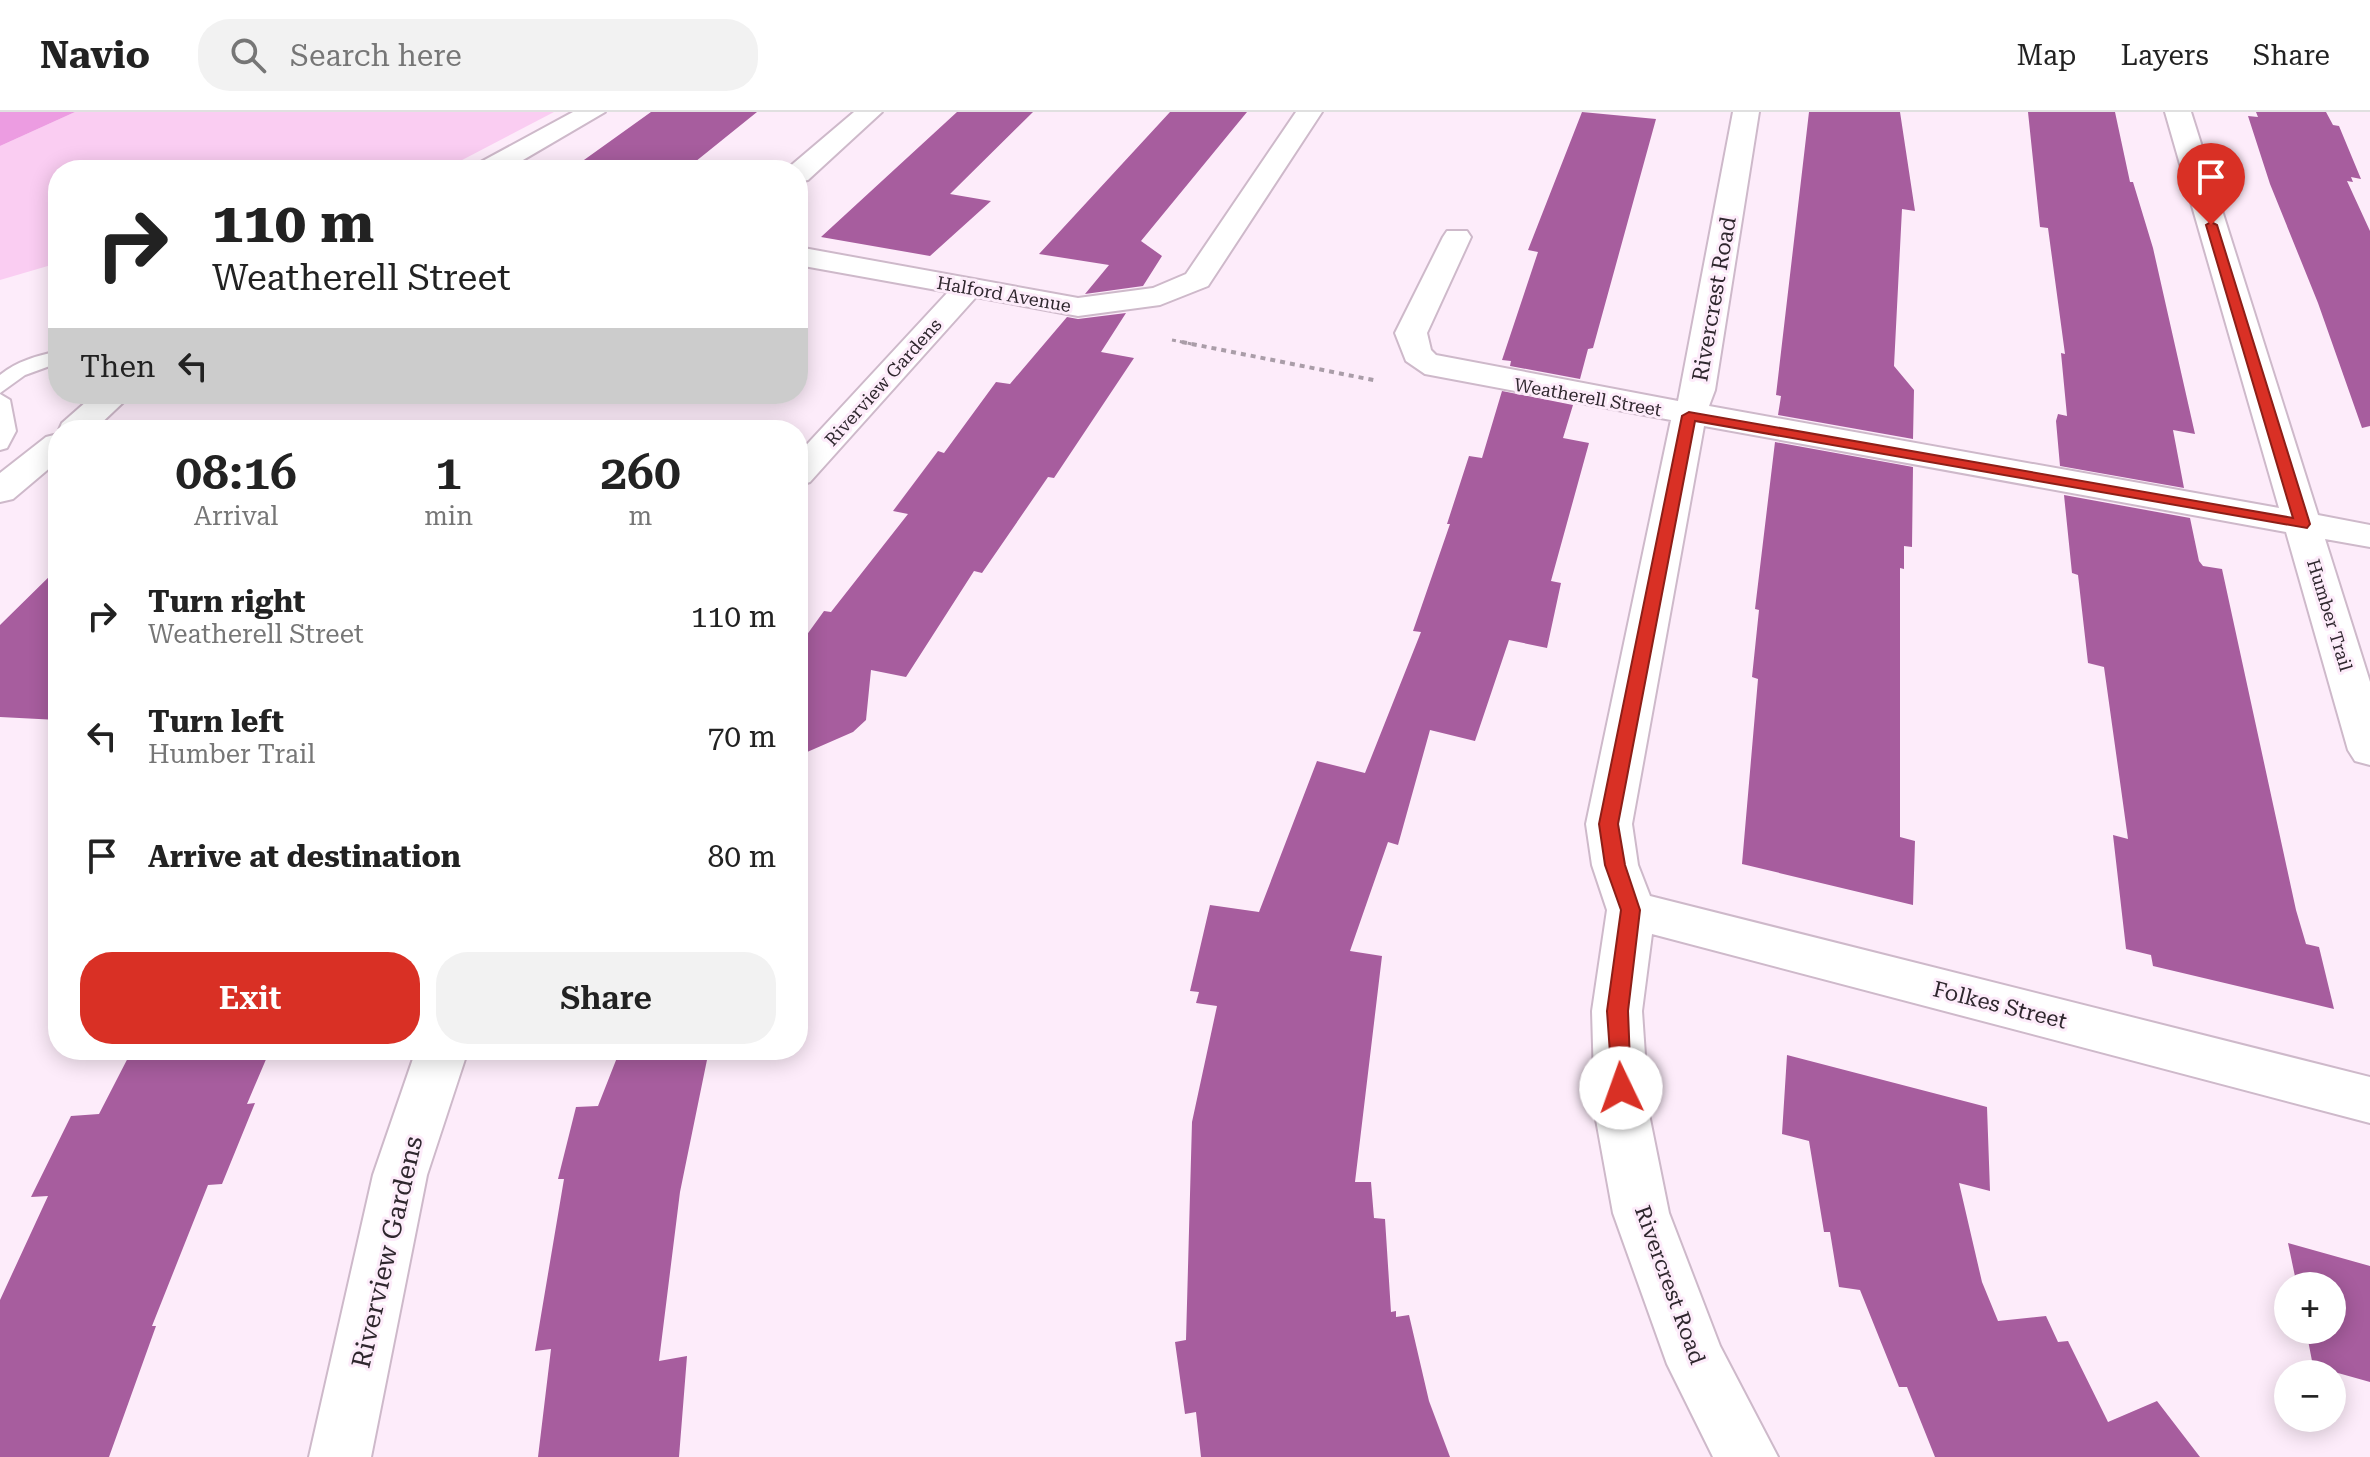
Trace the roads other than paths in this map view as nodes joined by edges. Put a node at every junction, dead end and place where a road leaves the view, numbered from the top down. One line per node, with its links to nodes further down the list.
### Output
1 (592, 112): 6 (street)
2 (869, 112): 7 (street)
3 (1309, 112): 10 (street, Halford Avenue)
4 (1746, 112): 15 (street, Rivercrest Road)
5 (2178, 112): 22 (street, Humber Trail)
6 (504, 160)
7 (808, 165)
8 (1457, 237): 15 (street, Weatherell Street)
9 (808, 258): 10 (street, Halford Avenue)
10 (968, 288): 20 (street, Riverview Gardens)
11 (48, 360): 12 (lane)
12 (0, 387)
13 (0, 400): 17 (lane)
14 (104, 404): 16 (street)
15 (1689, 416): 22 (street, Weatherell Street); 25 (street, Rivercrest Road)
16 (85, 420)
17 (0, 444)
18 (48, 453): 19 (street); 21 (street)
19 (0, 458)
20 (808, 464)
21 (0, 491)
22 (2302, 524): 23 (street, Weatherell Street); 24 (street, Humber Trail)
23 (2370, 536)
24 (2370, 750)
25 (1631, 910): 27 (street, Folkes Street); 29 (street, Rivercrest Road)
26 (439, 1060): 28 (street, Riverview Gardens)
27 (2370, 1100)
28 (340, 1457)
29 (1747, 1457)

